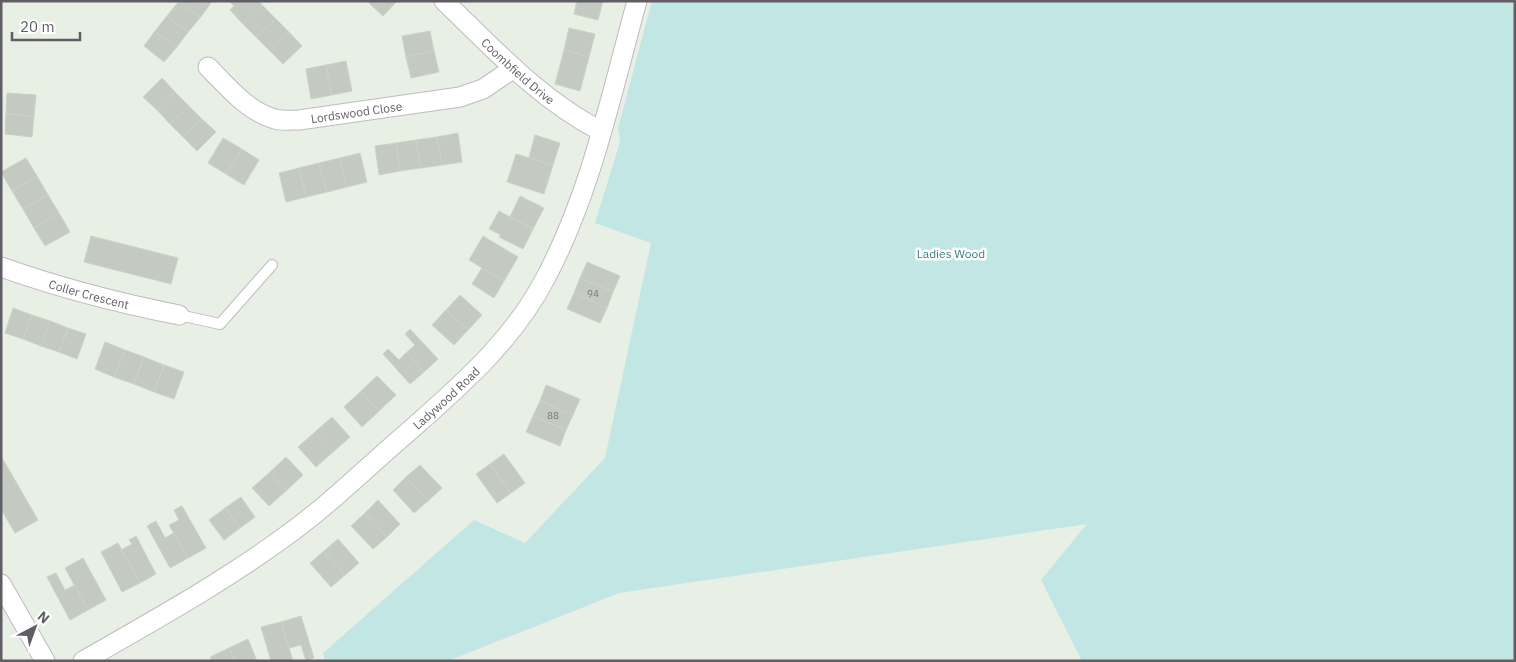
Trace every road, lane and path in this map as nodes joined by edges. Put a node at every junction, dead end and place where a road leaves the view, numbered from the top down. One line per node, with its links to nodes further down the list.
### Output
1 (444, 1): 4 (street, Coombfield Drive)
2 (637, 1): 5 (street, Ladywood Road)
3 (208, 67): 4 (street, Lordswood Close)
4 (514, 68): 5 (street, Coombfield Drive)
5 (601, 131): 11 (street, Ladywood Road)
6 (272, 265): 8 (lane)
7 (1, 267): 8 (street, Coller Crescent)
8 (179, 315)
9 (1, 584): 10 (street)
10 (45, 661)
11 (83, 661)

